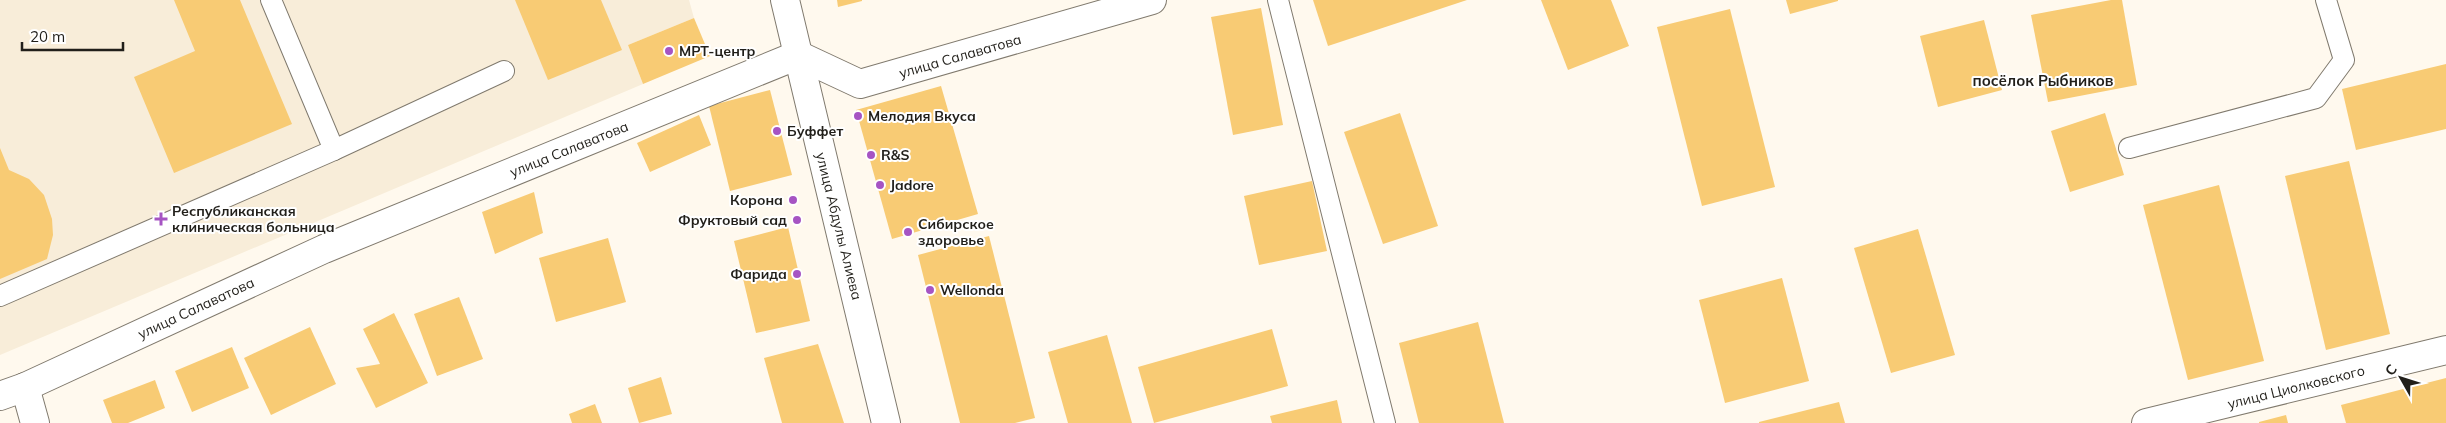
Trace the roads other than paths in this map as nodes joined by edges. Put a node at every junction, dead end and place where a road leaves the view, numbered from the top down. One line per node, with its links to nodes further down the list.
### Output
1 (271, 0): 9 (lane)
2 (785, 0): 6 (street, улица Абдулы Алиева)
3 (1152, 0): 6 (street, улица Салаватова)
4 (1278, 0): 15 (lane)
5 (2326, 0): 8 (lane)
6 (798, 55): 12 (street, улица Салаватова); 14 (street, улица Абдулы Алиева)
7 (504, 71): 9 (lane)
8 (2129, 148)
9 (334, 150): 10 (lane)
10 (0, 296)
11 (2446, 350): 16 (street, улица Циолковского)
12 (12, 392): 13 (street)
13 (34, 423)
14 (886, 423)
15 (1384, 423)
16 (2146, 423)

